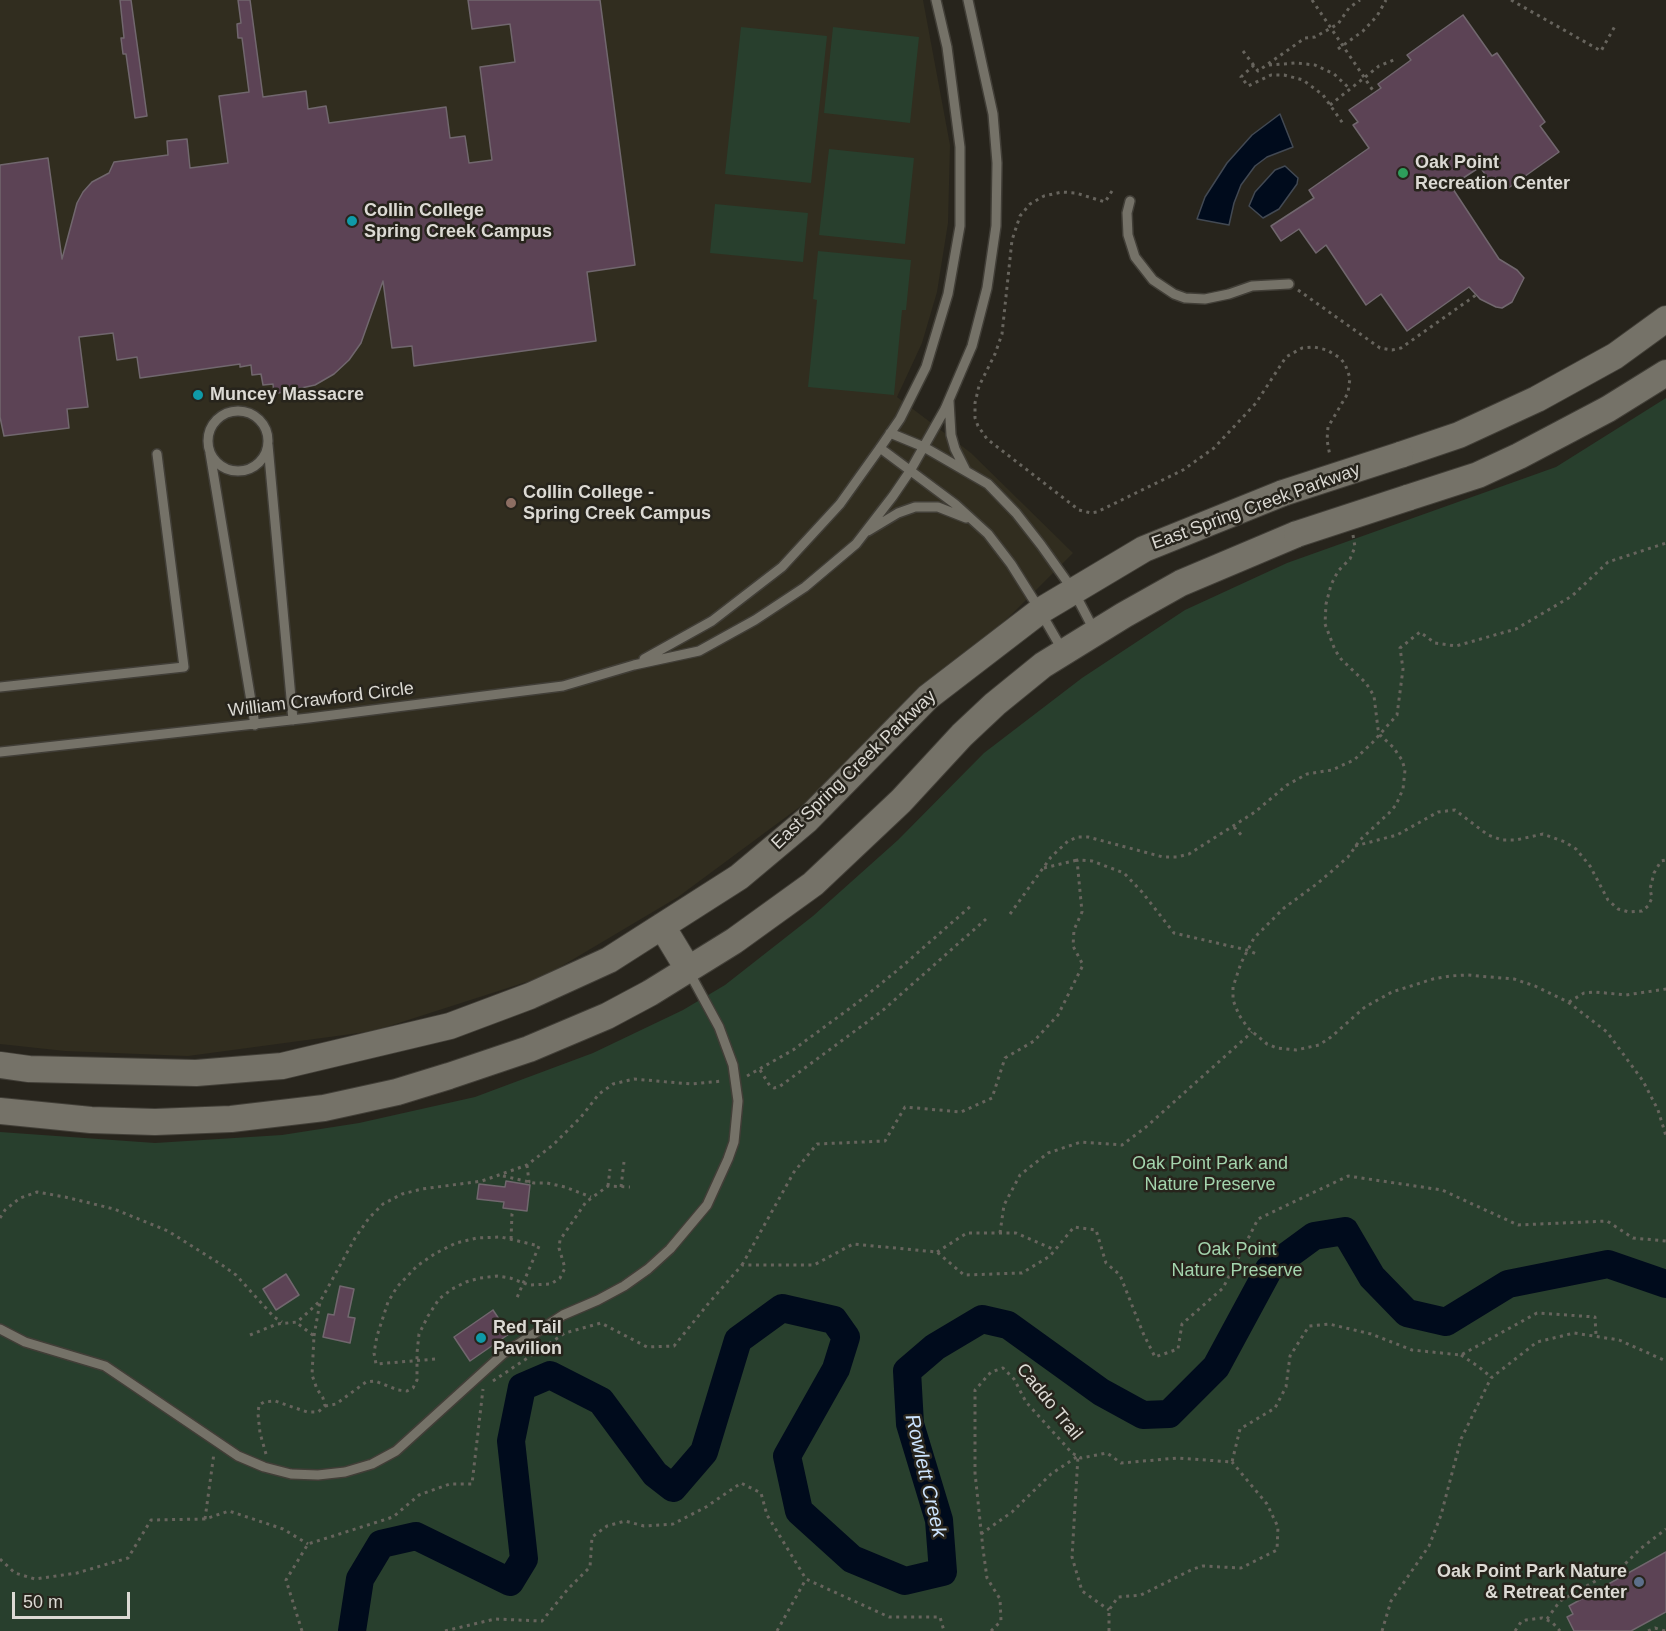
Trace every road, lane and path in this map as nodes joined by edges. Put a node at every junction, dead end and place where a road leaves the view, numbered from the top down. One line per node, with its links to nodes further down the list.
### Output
1 (936, 0): 27 (lane, William Crawford Circle)
2 (968, 0): 26 (lane, William Crawford Circle)
3 (1312, 0): 8 (path)
4 (1360, 0): 8 (path)
5 (1386, 0): 9 (path)
6 (1511, 0): 7 (path)
7 (1615, 26)
8 (1331, 28): 9 (path); 14 (path)
9 (1343, 46): 10 (path); 15 (path)
10 (1338, 49)
11 (1243, 51): 13 (path)
12 (1396, 59): 15 (path)
13 (1254, 65): 14 (path); 18 (path)
14 (1268, 65): 16 (path)
15 (1365, 78): 16 (path); 17 (path)
16 (1350, 89): 18 (path)
17 (1374, 92)
18 (1330, 105): 19 (path)
19 (1344, 125)
20 (1112, 191): 32 (path)
21 (1130, 201): 22 (lane)
22 (1289, 284): 23 (path)
23 (1476, 295)
24 (1666, 319): 40 (main road, East Spring Creek Parkway, bridge)
25 (1666, 373): 42 (main road, bridge)
26 (949, 399): 29 (lane, William Crawford Circle); 35 (lane)
27 (890, 433): 29 (lane); 30 (lane, William Crawford Circle)
28 (268, 445): 31 (lane); 31 (lane); 46 (lane)
29 (924, 447): 34 (lane, William Crawford Circle); 35 (lane)
30 (880, 448): 34 (lane); 44 (lane, William Crawford Circle)
31 (210, 453): 47 (lane)
32 (1330, 453)
33 (157, 454): 45 (lane)
34 (910, 471): 36 (lane); 37 (lane, William Crawford Circle)
35 (966, 471): 40 (lane)
36 (972, 519): 37 (lane); 41 (lane)
37 (864, 534): 44 (lane, William Crawford Circle)
38 (1354, 539): 48 (path)
39 (1666, 543): 48 (path)
40 (1072, 590): 41 (main road, East Spring Creek Parkway); 42 (lane)
41 (1040, 611): 43 (lane); 58 (main road, East Spring Creek Parkway)
42 (1095, 633): 43 (main road)
43 (1064, 653): 61 (main road)
44 (634, 665): 46 (lane, William Crawford Circle)
45 (0, 687)
46 (293, 720): 47 (lane, William Crawford Circle)
47 (255, 724): 49 (lane, William Crawford Circle)
48 (1380, 735): 50 (path); 52 (path)
49 (3, 753)
50 (1234, 826): 51 (path); 55 (path)
51 (1243, 837)
52 (1354, 847): 54 (path); 59 (path)
53 (1077, 860): 55 (path); 59 (path); 84 (path)
54 (1666, 860)
55 (1043, 869): 56 (path)
56 (1010, 914)
57 (986, 919): 66 (path)
58 (662, 926): 61 (main road); 65 (main road, East Spring Creek Parkway)
59 (1247, 950): 60 (path); 64 (path)
60 (1259, 955)
61 (688, 969): 67 (main road); 105 (lane)
62 (1666, 989): 63 (path)
63 (1568, 1002): 64 (path); 68 (path)
64 (1252, 1032): 79 (path)
65 (0, 1065)
66 (760, 1070)
67 (0, 1111)
68 (1666, 1136)
69 (624, 1162): 74 (path)
70 (526, 1165): 72 (path)
71 (610, 1169): 73 (path)
72 (528, 1183): 76 (path); 86 (path)
73 (608, 1186): 74 (path); 76 (path)
74 (621, 1187): 75 (path)
75 (630, 1187)
76 (591, 1197): 85 (path)
77 (514, 1210): 80 (path)
78 (0, 1218): 89 (path)
79 (1000, 1233): 82 (path); 83 (path)
80 (511, 1239): 85 (path); 96 (path)
81 (1666, 1241): 82 (path)
82 (1055, 1250): 83 (path)
83 (937, 1252): 84 (path)
84 (742, 1265): 99 (path)
85 (524, 1283): 87 (path); 96 (path)
86 (321, 1300): 88 (path); 93 (path)
87 (516, 1300)
88 (297, 1322): 89 (path); 93 (path)
89 (284, 1323): 91 (path)
90 (0, 1329): 102 (lane)
91 (250, 1335)
92 (1596, 1335): 94 (path); 97 (path); 98 (path)
93 (314, 1336): 101 (path)
94 (1461, 1355): 98 (path); 104 (path)
95 (435, 1359): 96 (path)
96 (417, 1361): 101 (path)
97 (1666, 1361)
98 (1491, 1377): 120 (path)
99 (493, 1382)
100 (483, 1388): 109 (path)
101 (325, 1406): 105 (path)
102 (215, 1441): 105 (lane); 106 (path)
103 (1078, 1456): 104 (path, Caddo Trail); 108 (path); 108 (path, Caddo Trail); 112 (path)
104 (1232, 1462): 112 (path)
105 (264, 1467)
106 (205, 1519): 109 (path); 110 (path)
107 (1666, 1529): 113 (path)
108 (981, 1534): 118 (path, Caddo Trail)
109 (308, 1544): 114 (path)
110 (0, 1559)
111 (806, 1580): 115 (path); 116 (path); 117 (path)
112 (1108, 1610): 119 (path)
113 (1547, 1619): 121 (path); 122 (path)
114 (302, 1631)
115 (445, 1631)
116 (777, 1631)
117 (944, 1631)
118 (991, 1631)
119 (1109, 1631)
120 (1382, 1631)
121 (1515, 1631)
122 (1560, 1631)
123 (1648, 1631): 124 (path)
124 (1665, 1631)

